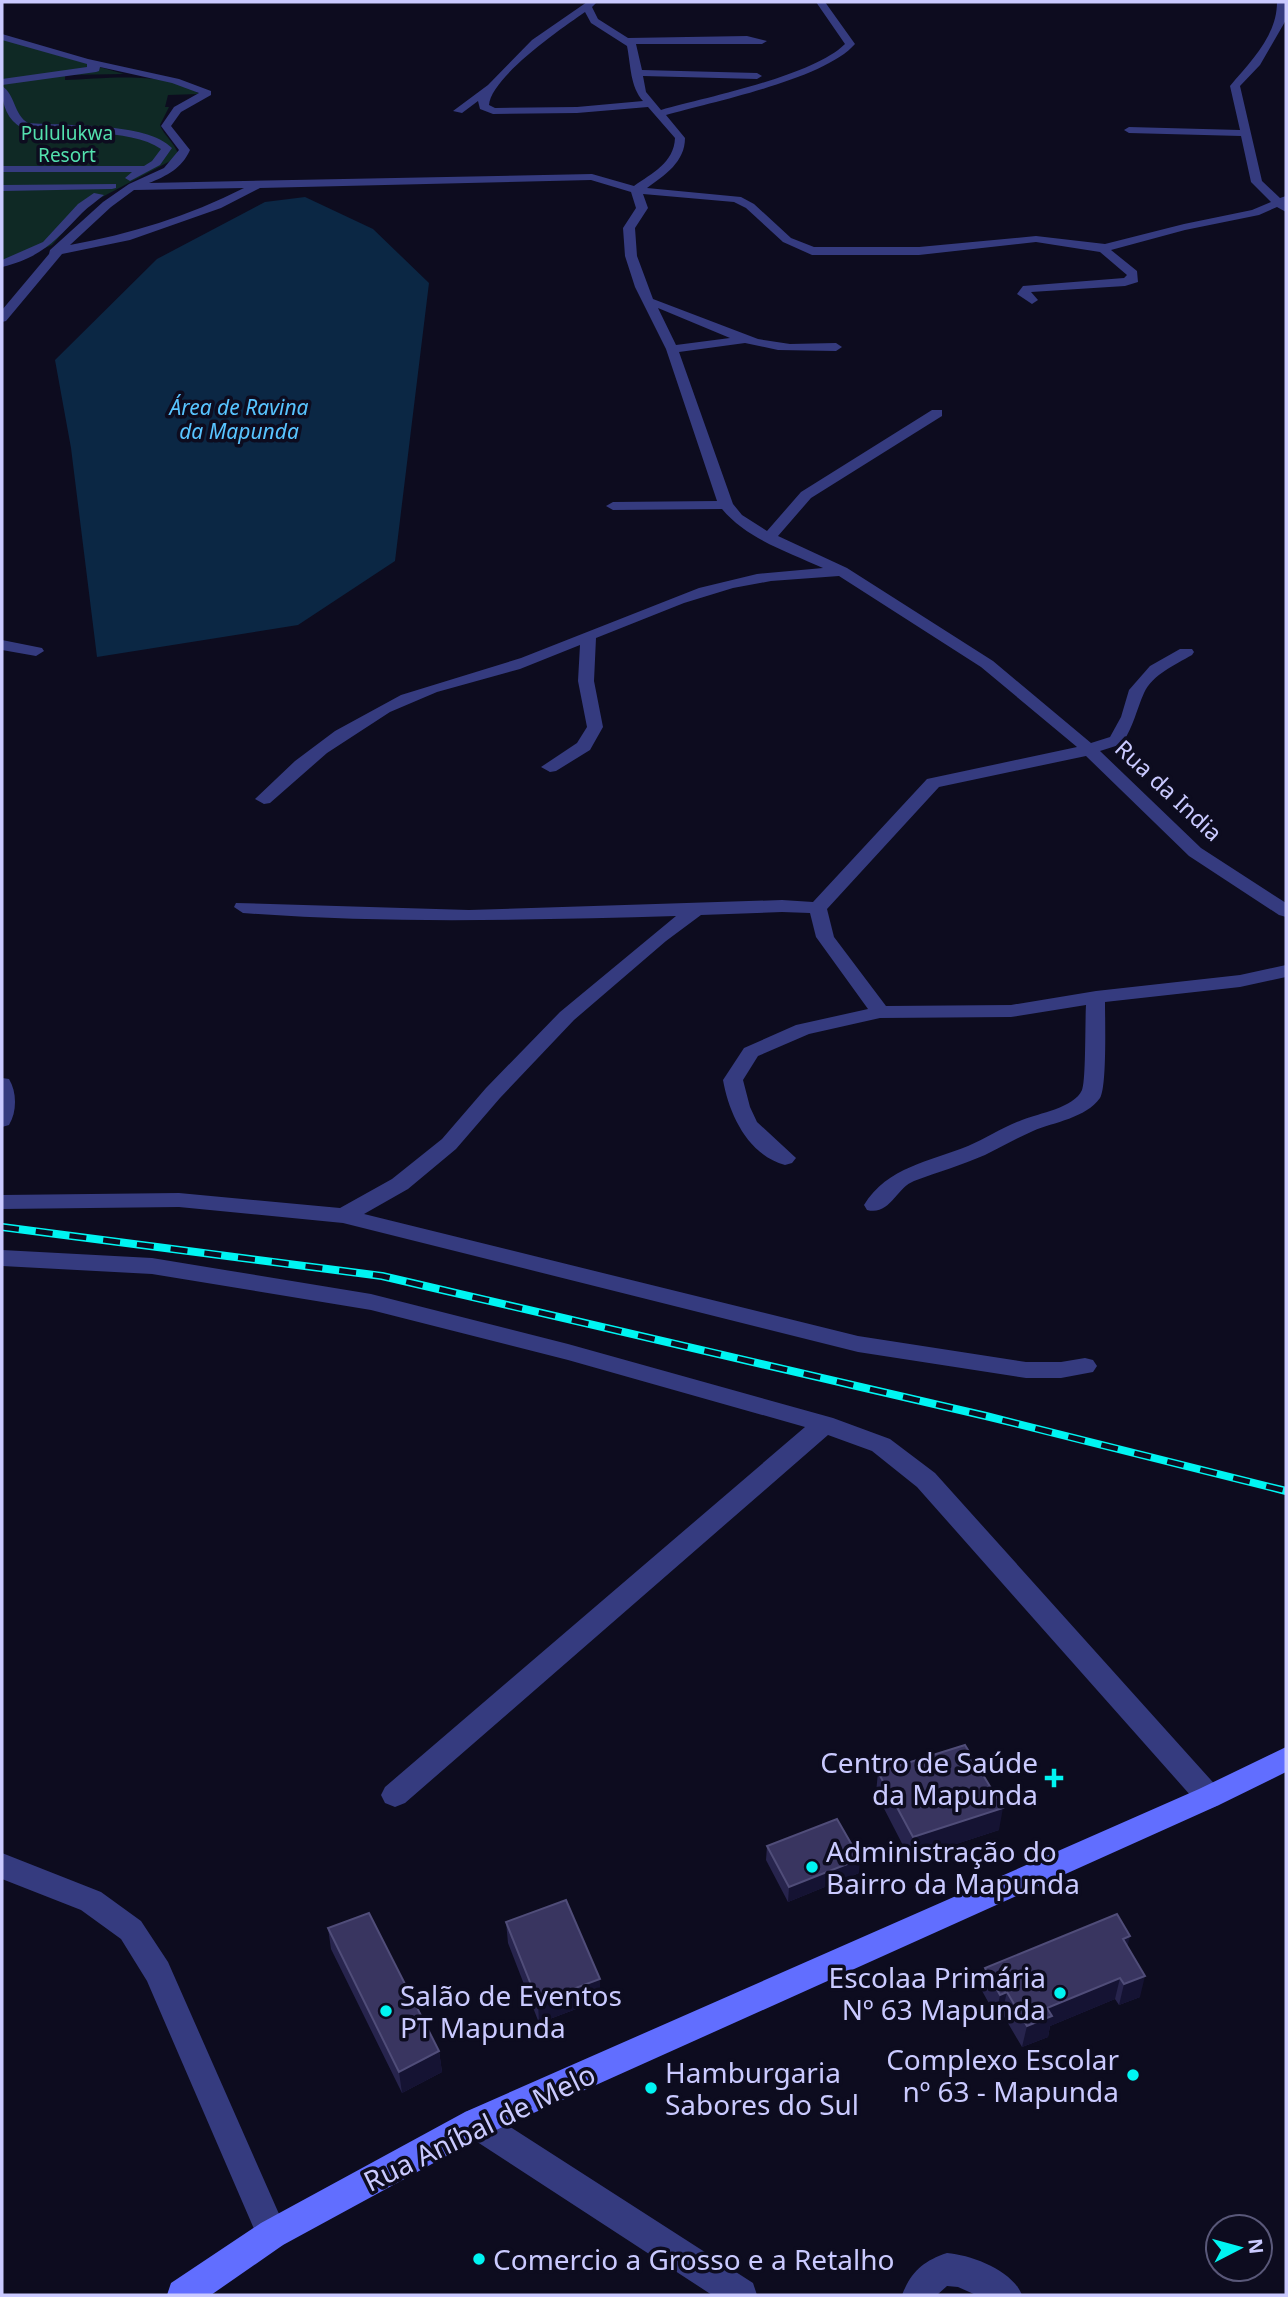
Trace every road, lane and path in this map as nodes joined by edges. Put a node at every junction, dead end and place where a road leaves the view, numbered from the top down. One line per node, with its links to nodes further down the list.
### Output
1 (821, 2): 14 (street)
2 (1282, 2): 16 (street)
3 (590, 3): 5 (street); 10 (street)
4 (2, 39): 9 (street); 21 (street)
5 (629, 41): 6 (street); 7 (street)
6 (762, 41)
7 (635, 73): 8 (street); 12 (street)
8 (757, 76)
9 (2, 82)
10 (492, 87): 12 (street); 13 (street)
11 (2, 89): 18 (street)
12 (649, 104): 14 (street)
13 (458, 111)
14 (661, 113): 23 (street)
15 (1129, 130): 16 (street)
16 (1245, 133): 24 (street)
17 (2, 169): 18 (street)
18 (146, 169): 20 (street)
19 (261, 184): 21 (street); 23 (street); 26 (street)
20 (113, 186): 22 (street); 27 (street)
21 (132, 187): 26 (street)
22 (2, 188)
23 (636, 190): 25 (street); 30 (street)
24 (1283, 204): 25 (street)
25 (1105, 248): 29 (street)
26 (55, 252): 28 (street); 31 (street)
27 (2, 264)
28 (2, 271)
29 (1032, 300)
30 (648, 301): 32 (street); 34 (street)
31 (2, 318)
32 (746, 340): 33 (street); 34 (street)
33 (836, 347)
34 (672, 349): 36 (street)
35 (937, 413): 38 (street)
36 (726, 505): 37 (street); 38 (street, Rua da India)
37 (613, 506)
38 (770, 536): 39 (street, Rua da India)
39 (842, 571): 40 (street); 44 (street, Rua da India)
40 (588, 636): 45 (street); 46 (street)
41 (2, 645): 42 (street)
42 (36, 651)
43 (1186, 652): 44 (street)
44 (1090, 750): 48 (street); 50 (street, Rua da India)
45 (550, 767)
46 (264, 799)
47 (243, 907): 49 (street)
48 (818, 908): 49 (street); 53 (street)
49 (696, 910): 59 (street)
50 (1286, 911)
51 (1286, 971): 52 (street)
52 (1096, 997): 53 (street); 58 (street)
53 (880, 1012): 56 (street)
54 (2, 1084): 55 (street)
55 (2, 1119)
56 (785, 1158)
57 (2, 1202): 59 (street)
58 (875, 1205)
59 (343, 1216): 61 (street)
60 (2, 1258): 62 (street)
61 (1085, 1366)
62 (825, 1424): 64 (street); 65 (street)
63 (1283, 1767): 65 (street, Rua Aníbal de Melo)
64 (396, 1795)
65 (1209, 1797): 67 (street, Rua Aníbal de Melo)
66 (2, 1866): 68 (street)
67 (476, 2123): 68 (street, Rua Aníbal de Melo); 70 (street)
68 (272, 2234): 69 (street, Rua Aníbal de Melo)
69 (183, 2295)
70 (741, 2295)
71 (918, 2295): 72 (street)
72 (1006, 2295)

